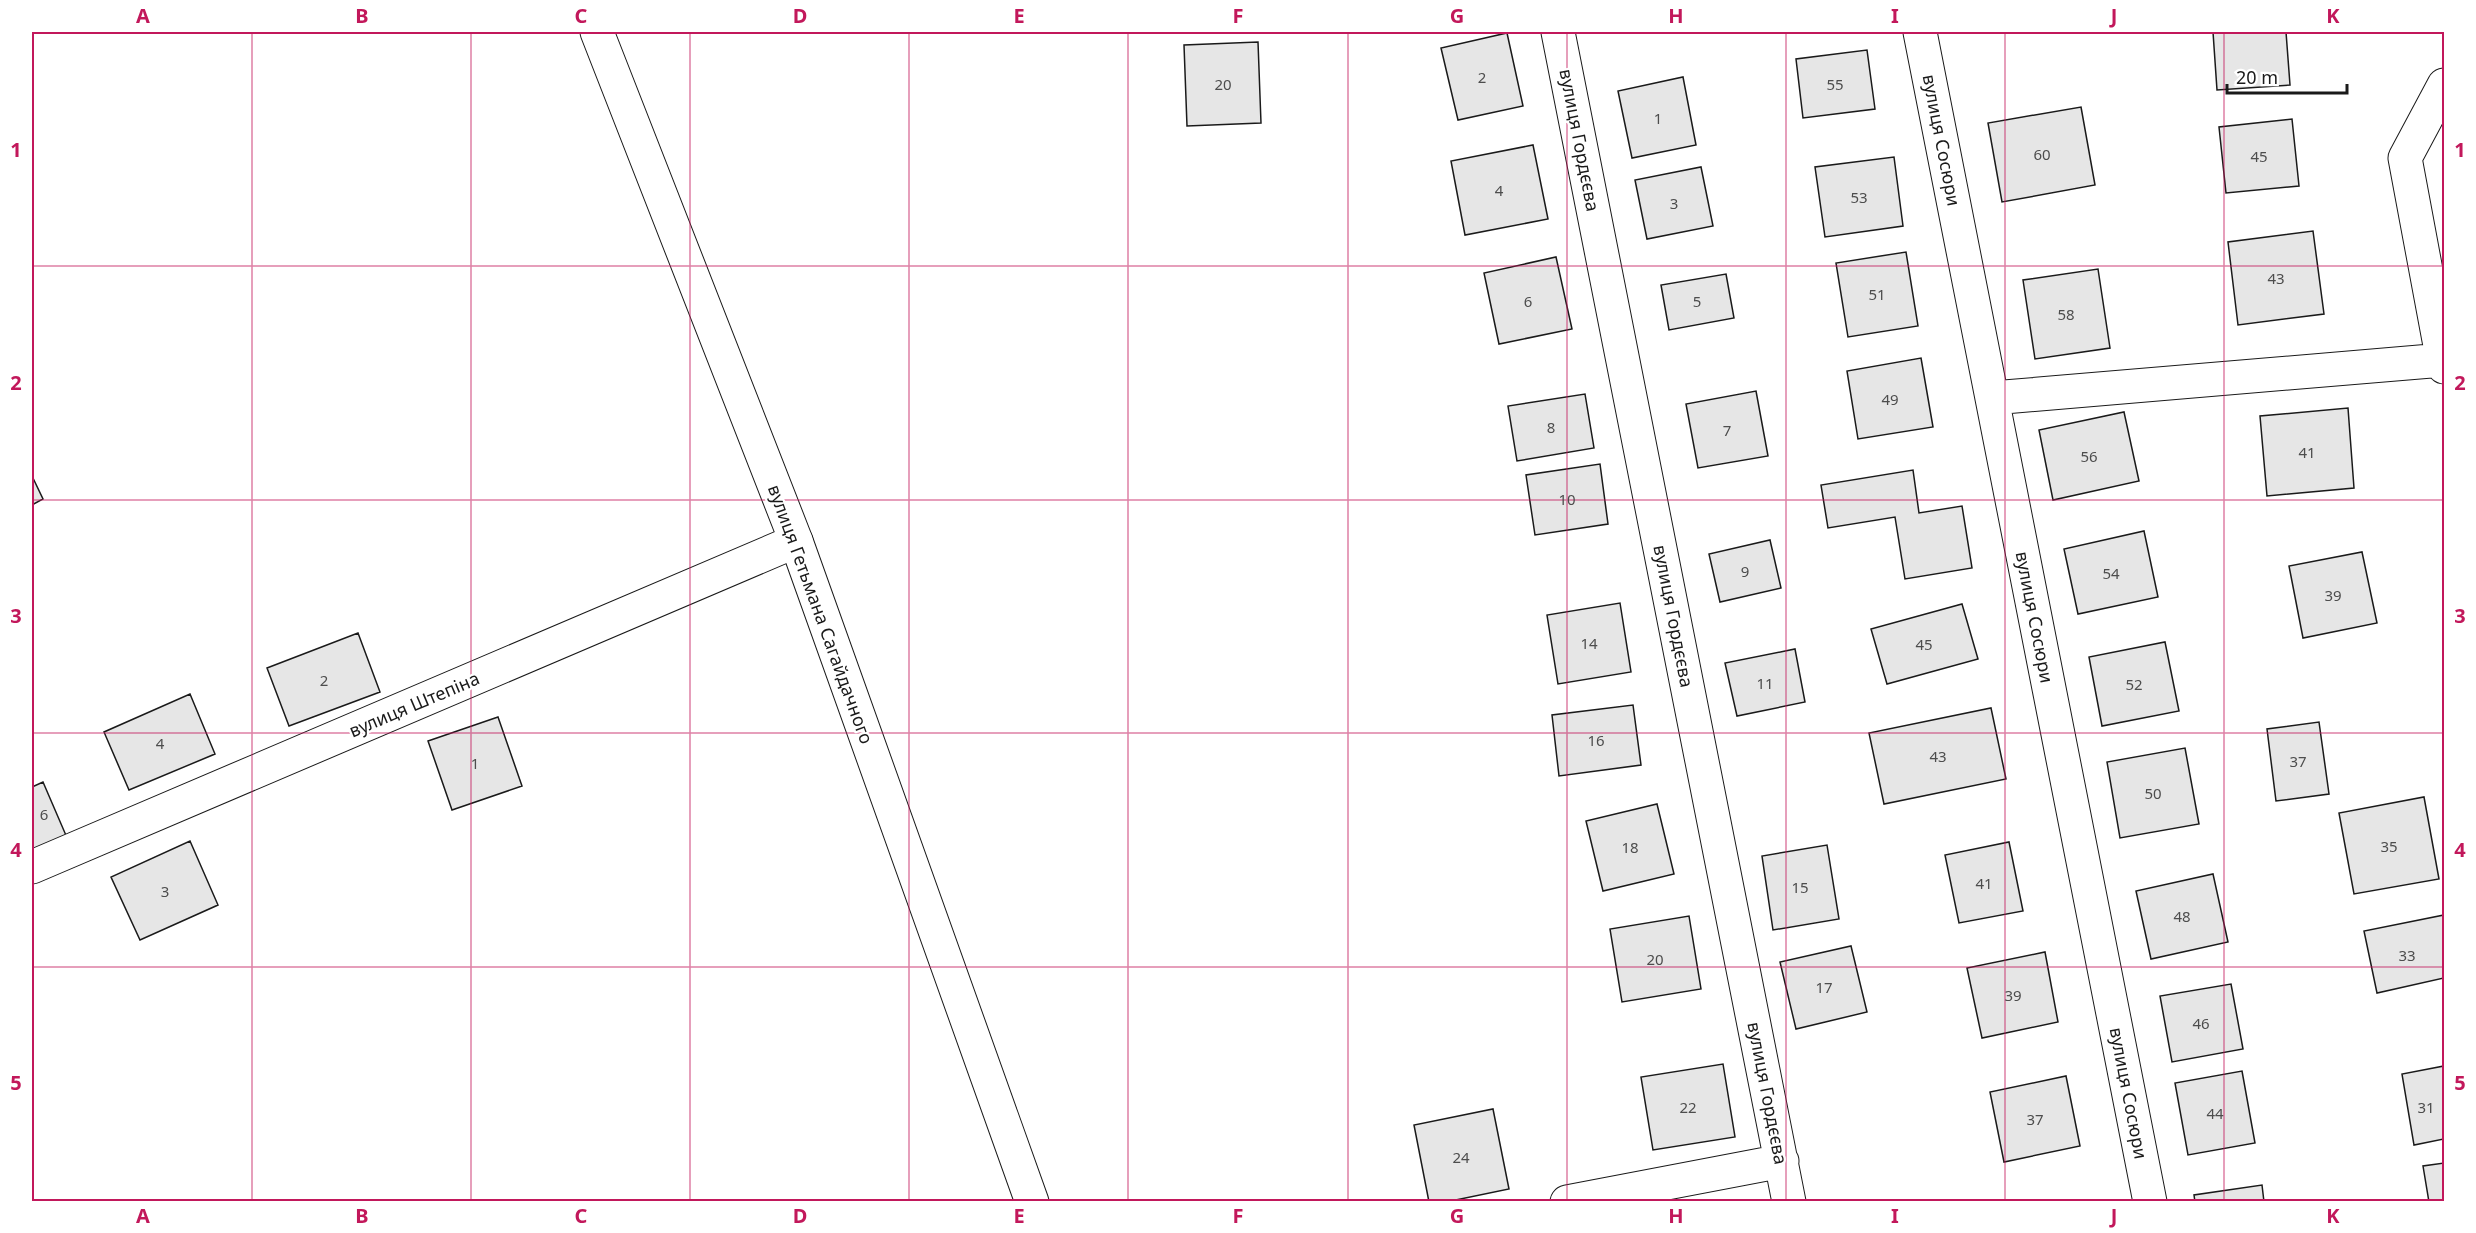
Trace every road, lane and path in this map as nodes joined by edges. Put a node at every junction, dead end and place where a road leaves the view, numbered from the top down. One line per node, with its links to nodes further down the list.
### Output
1 (597, 32): 7 (street, вулиця Гетьмана Сагайдачного)
2 (1558, 32): 9 (street, вулиця Гордєєва)
3 (1920, 32): 6 (street, вулиця Сосюри)
4 (2444, 85): 5 (street)
5 (2444, 364): 6 (street)
6 (1992, 398): 13 (street, вулиця Сосюри)
7 (796, 541): 8 (street, вулиця Штепіна); 10 (street, вулиця Гетьмана Сагайдачного)
8 (32, 867)
9 (1782, 1161): 11 (street); 12 (street, вулиця Гордєєва)
10 (1032, 1202)
11 (1567, 1202)
12 (1789, 1202)
13 (2150, 1202)

